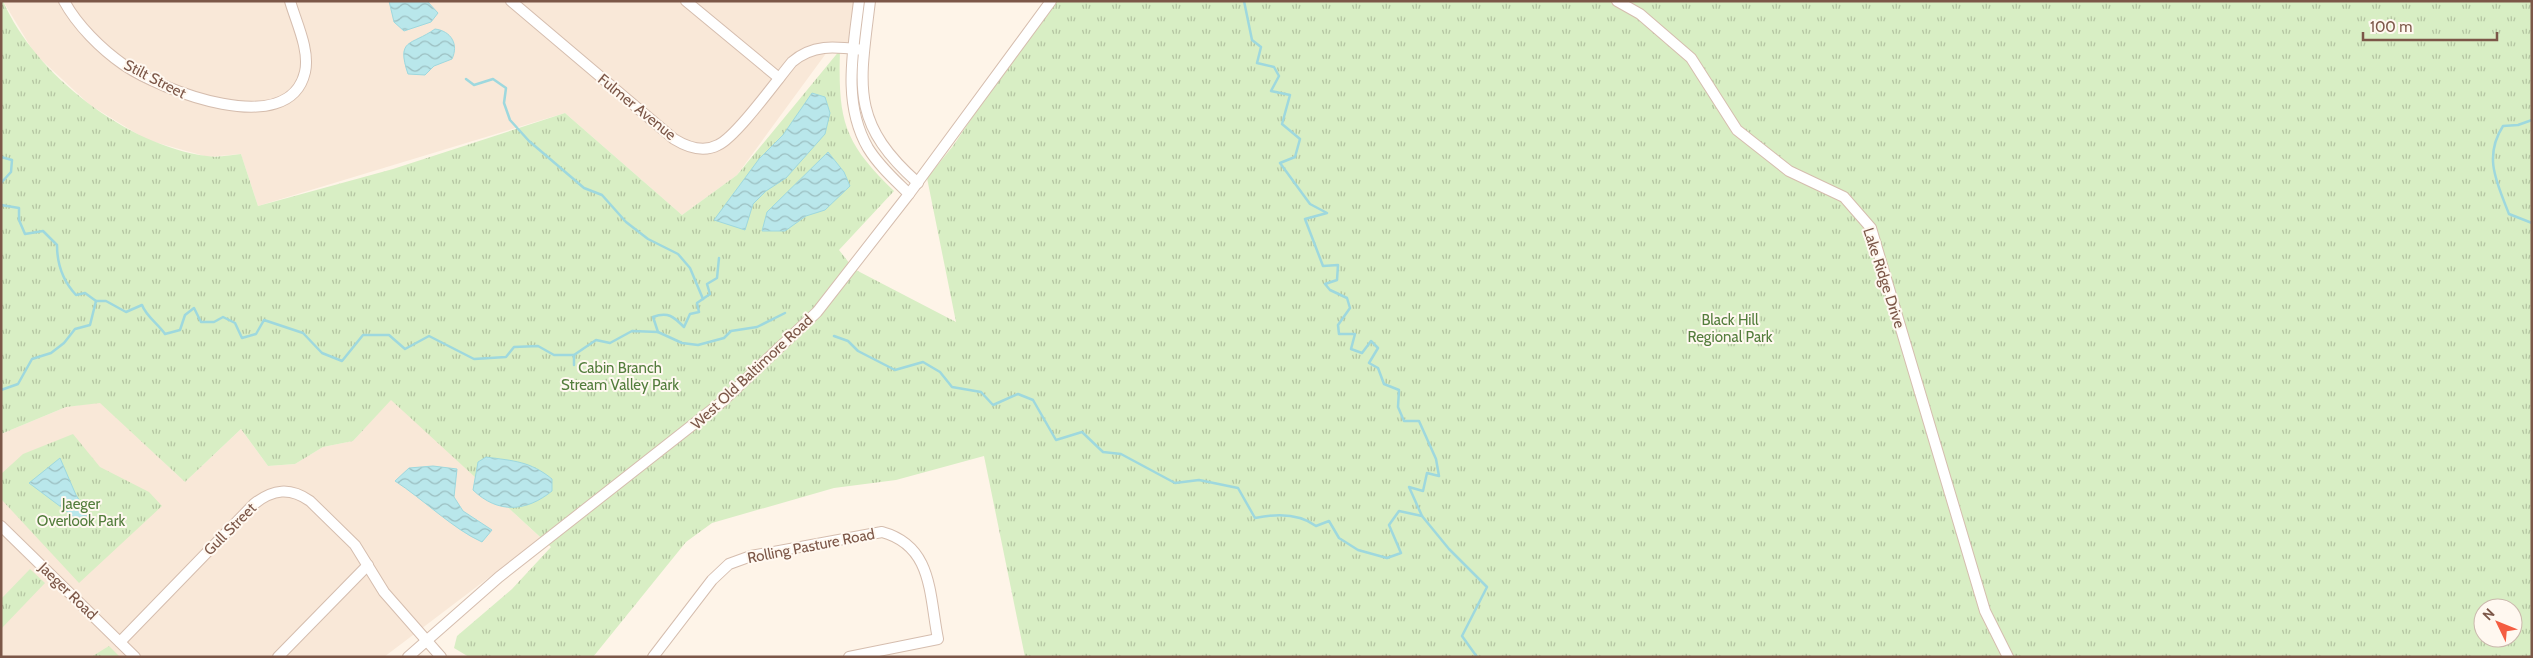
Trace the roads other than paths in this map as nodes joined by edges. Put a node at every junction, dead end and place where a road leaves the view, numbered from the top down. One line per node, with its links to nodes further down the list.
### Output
1 (64, 1): 2 (street, Stilt Street)
2 (290, 1)
3 (510, 1): 11 (street, Fulmer Avenue)
4 (859, 1): 9 (street)
5 (870, 1): 10 (street)
6 (1051, 1): 12 (street, West Old Baltimore Road)
7 (1617, 1): 24 (street, Lake Ridge Drive)
8 (687, 2): 11 (street)
9 (853, 49): 10 (street, Fulmer Avenue); 11 (street, Fulmer Avenue); 13 (street)
10 (864, 50): 12 (street)
11 (779, 78)
12 (918, 183): 13 (street, West Old Baltimore Road)
13 (909, 194): 16 (street, West Old Baltimore Road)
14 (1, 526): 17 (street, Jaeger Road)
15 (368, 564): 16 (street, Gull Street); 17 (street, Gull Street); 20 (street)
16 (426, 639): 21 (street, West Old Baltimore Road); 22 (street, Gull Street)
17 (120, 642): 19 (street, Jaeger Road)
18 (658, 655): 23 (street, Rolling Pasture Road)
19 (135, 657)
20 (278, 657)
21 (408, 657)
22 (441, 657)
23 (849, 657)
24 (2008, 657)

